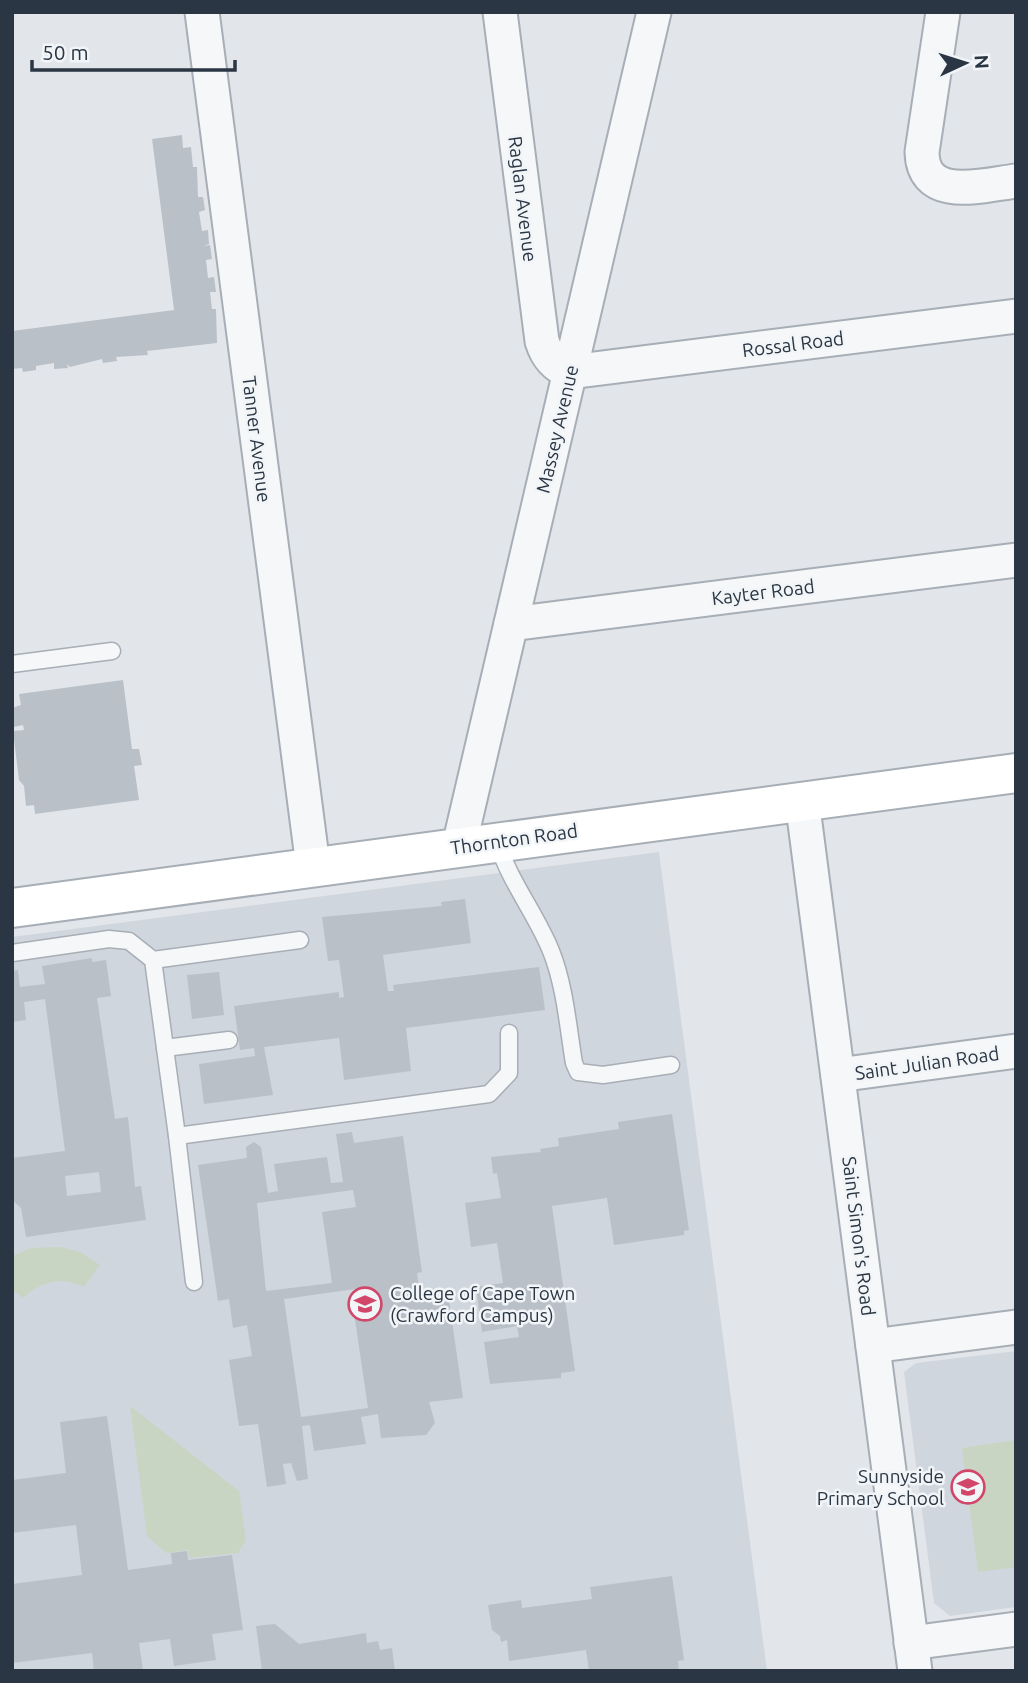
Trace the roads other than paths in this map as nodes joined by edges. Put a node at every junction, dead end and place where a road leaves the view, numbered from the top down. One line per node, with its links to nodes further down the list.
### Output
1 (202, 12): 17 (street, Tanner Avenue)
2 (500, 12): 7 (street, Raglan Avenue)
3 (654, 12): 7 (street, Massey Avenue)
4 (943, 12): 5 (street)
5 (1016, 181)
6 (1016, 316): 7 (street, Rossal Road)
7 (570, 372): 9 (street, Massey Avenue)
8 (1016, 560): 9 (street, Kayter Road)
9 (511, 624): 16 (street, Massey Avenue)
10 (112, 651): 12 (lane)
11 (12, 657): 12 (lane)
12 (13, 664)
13 (1016, 773): 14 (street, Thornton Road)
14 (802, 800): 15 (street, Thornton Road); 27 (street, Saint Simon's Road)
15 (498, 841): 16 (street, Thornton Road); 26 (lane)
16 (459, 846): 17 (street, Thornton Road)
17 (313, 866): 18 (street, Thornton Road)
18 (12, 908)
19 (300, 940): 21 (lane)
20 (12, 953): 21 (lane)
21 (153, 960): 24 (lane)
22 (509, 1033): 28 (lane)
23 (229, 1040): 24 (lane)
24 (164, 1048): 28 (lane)
25 (1016, 1051): 27 (street, Saint Julian Road)
26 (671, 1065)
27 (838, 1075): 31 (street, Saint Simon's Road)
28 (177, 1136): 29 (lane)
29 (194, 1282)
30 (1016, 1327): 31 (street)
31 (873, 1346): 33 (street, Saint Simon's Road)
32 (1016, 1629): 33 (street)
33 (913, 1657)

